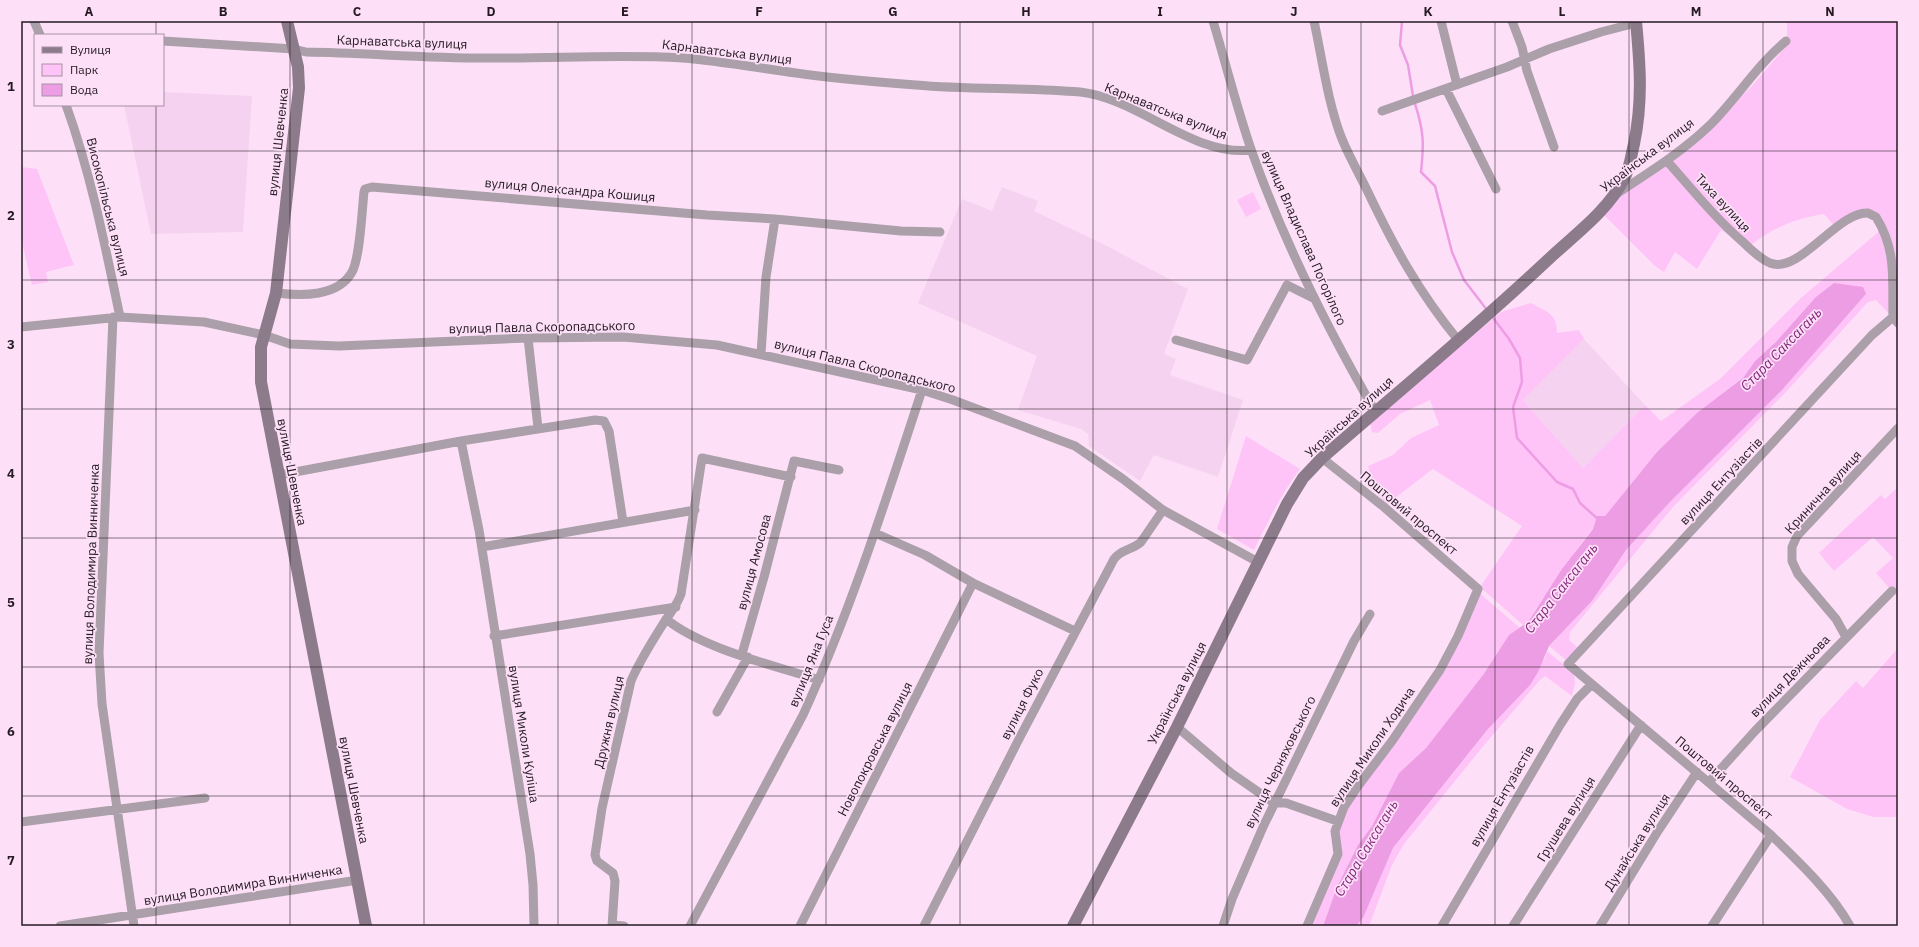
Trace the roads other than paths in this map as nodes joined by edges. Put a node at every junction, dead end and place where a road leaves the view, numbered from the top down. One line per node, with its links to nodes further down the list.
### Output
1 (34, 21): 8 (street)
2 (287, 21): 11 (street, вулиця Шевченка)
3 (1213, 21): 18 (street, вулиця Владислава Погорілого)
4 (1314, 21): 32 (street)
5 (1441, 21): 13 (street)
6 (1512, 21): 12 (street)
7 (1636, 22): 12 (street); 21 (street)
8 (40, 34)
9 (164, 41): 11 (street, Карнаватська вулиця)
10 (1786, 41): 19 (street, Українська вулиця)
11 (294, 48): 18 (street, Карнаватська вулиця); 24 (street, вулиця Шевченка)
12 (1526, 60): 13 (street); 17 (street)
13 (1457, 85): 14 (street)
14 (1446, 89): 16 (street); 20 (street)
15 (66, 106): 26 (street, Високопільська вулиця)
16 (1382, 111)
17 (1554, 147)
18 (1251, 150): 25 (street, вулиця Владислава Погорілого)
19 (1667, 161): 21 (street, Українська вулиця); 27 (street, Тиха вулиця)
20 (1496, 189)
21 (1613, 196): 32 (street, Українська вулиця)
22 (775, 219): 23 (street, вулиця Олександра Кошиця); 24 (street, вулиця Олександра Кошиця); 33 (street)
23 (940, 232)
24 (276, 293): 29 (street, вулиця Шевченка)
25 (1315, 299): 31 (street); 35 (street, вулиця Владислава Погорілого)
26 (117, 317): 28 (street, вулиця Павла Скоропадського); 29 (street, вулиця Павла Скоропадського); 69 (street, вулиця Володимира Винниченка)
27 (1896, 320): 59 (street, вулиця Ентузіастів)
28 (21, 326)
29 (264, 335): 30 (street, вулиця Павла Скоропадського); 41 (street, вулиця Шевченка)
30 (528, 338): 33 (street, вулиця Павла Скоропадського); 36 (street)
31 (1176, 340)
32 (1458, 340): 35 (street, Українська вулиця)
33 (761, 354): 34 (street, вулиця Павла Скоропадського)
34 (922, 390): 44 (street, вулиця Павла Скоропадського); 46 (street, вулиця Яна Гуса)
35 (1375, 411): 39 (street, Українська вулиця)
36 (538, 428): 38 (street); 45 (street)
37 (1898, 428): 57 (street, Кринична вулиця)
38 (461, 441): 41 (street); 47 (street, вулиця Миколи Куліша)
39 (1322, 458): 48 (street, Українська вулиця); 50 (street, Поштовий проспект)
40 (839, 470): 42 (street, вулиця Амосова)
41 (279, 475): 73 (street, вулиця Шевченка)
42 (791, 477): 43 (street, Дружня вулиця); 58 (street, вулиця Амосова)
43 (695, 510): 45 (street); 52 (street, Дружня вулиця)
44 (1163, 510): 48 (street, вулиця Павла Скоропадського); 55 (street, вулиця Фуко)
45 (623, 522): 47 (street)
46 (875, 533): 49 (street); 60 (street, вулиця Яна Гуса)
47 (482, 547): 56 (street, вулиця Миколи Куліша)
48 (1258, 562): 64 (street, Українська вулиця)
49 (973, 583): 55 (street); 82 (street, Новопокровська вулиця)
50 (1478, 589): 70 (street, вулиця Миколи Ходича)
51 (1892, 590): 57 (street, вулиця Дежньова)
52 (676, 607): 54 (street, Дружня вулиця); 56 (street)
53 (1370, 614): 68 (street, вулиця Черняховського)
54 (666, 619): 58 (street); 75 (street, Дружня вулиця)
55 (1075, 631): 83 (street, вулиця Фуко)
56 (494, 636): 79 (street, вулиця Миколи Куліша)
57 (1846, 637): 66 (street, вулиця Дежньова)
58 (745, 656): 60 (street); 62 (street, вулиця Амосова)
59 (1568, 664): 61 (street, Поштовий проспект)
60 (819, 680): 81 (street, вулиця Яна Гуса)
61 (1591, 685): 63 (street, Поштовий проспект); 87 (street, вулиця Ентузіастів)
62 (717, 712)
63 (1641, 725): 65 (street, Поштовий проспект); 88 (street, Грушева вулиця)
64 (1177, 727): 68 (street); 84 (street, Українська вулиця)
65 (1697, 772): 66 (street, Поштовий проспект); 89 (street, Дунайська вулиця)
66 (1709, 782): 72 (street, Поштовий проспект)
67 (205, 798): 69 (street)
68 (1274, 803): 70 (street); 85 (street, вулиця Черняховського)
69 (116, 810): 71 (street); 74 (street, вулиця Володимира Винниченка)
70 (1337, 821): 86 (street, вулиця Миколи Ходича)
71 (21, 822)
72 (1771, 835): 90 (street); 91 (street, Поштовий проспект)
73 (358, 880): 74 (street, вулиця Володимира Винниченка); 78 (street, вулиця Шевченка)
74 (132, 914): 76 (street, вулиця Володимира Винниченка); 77 (street, вулиця Володимира Винниченка)
75 (612, 925): 80 (street, Дружня вулиця)
76 (60, 926)
77 (134, 926)
78 (366, 926)
79 (534, 926)
80 (624, 926)
81 (690, 926)
82 (800, 926)
83 (924, 926)
84 (1073, 926)
85 (1224, 926)
86 (1307, 926)
87 (1442, 926)
88 (1513, 926)
89 (1600, 926)
90 (1712, 926)
91 (1850, 926)

